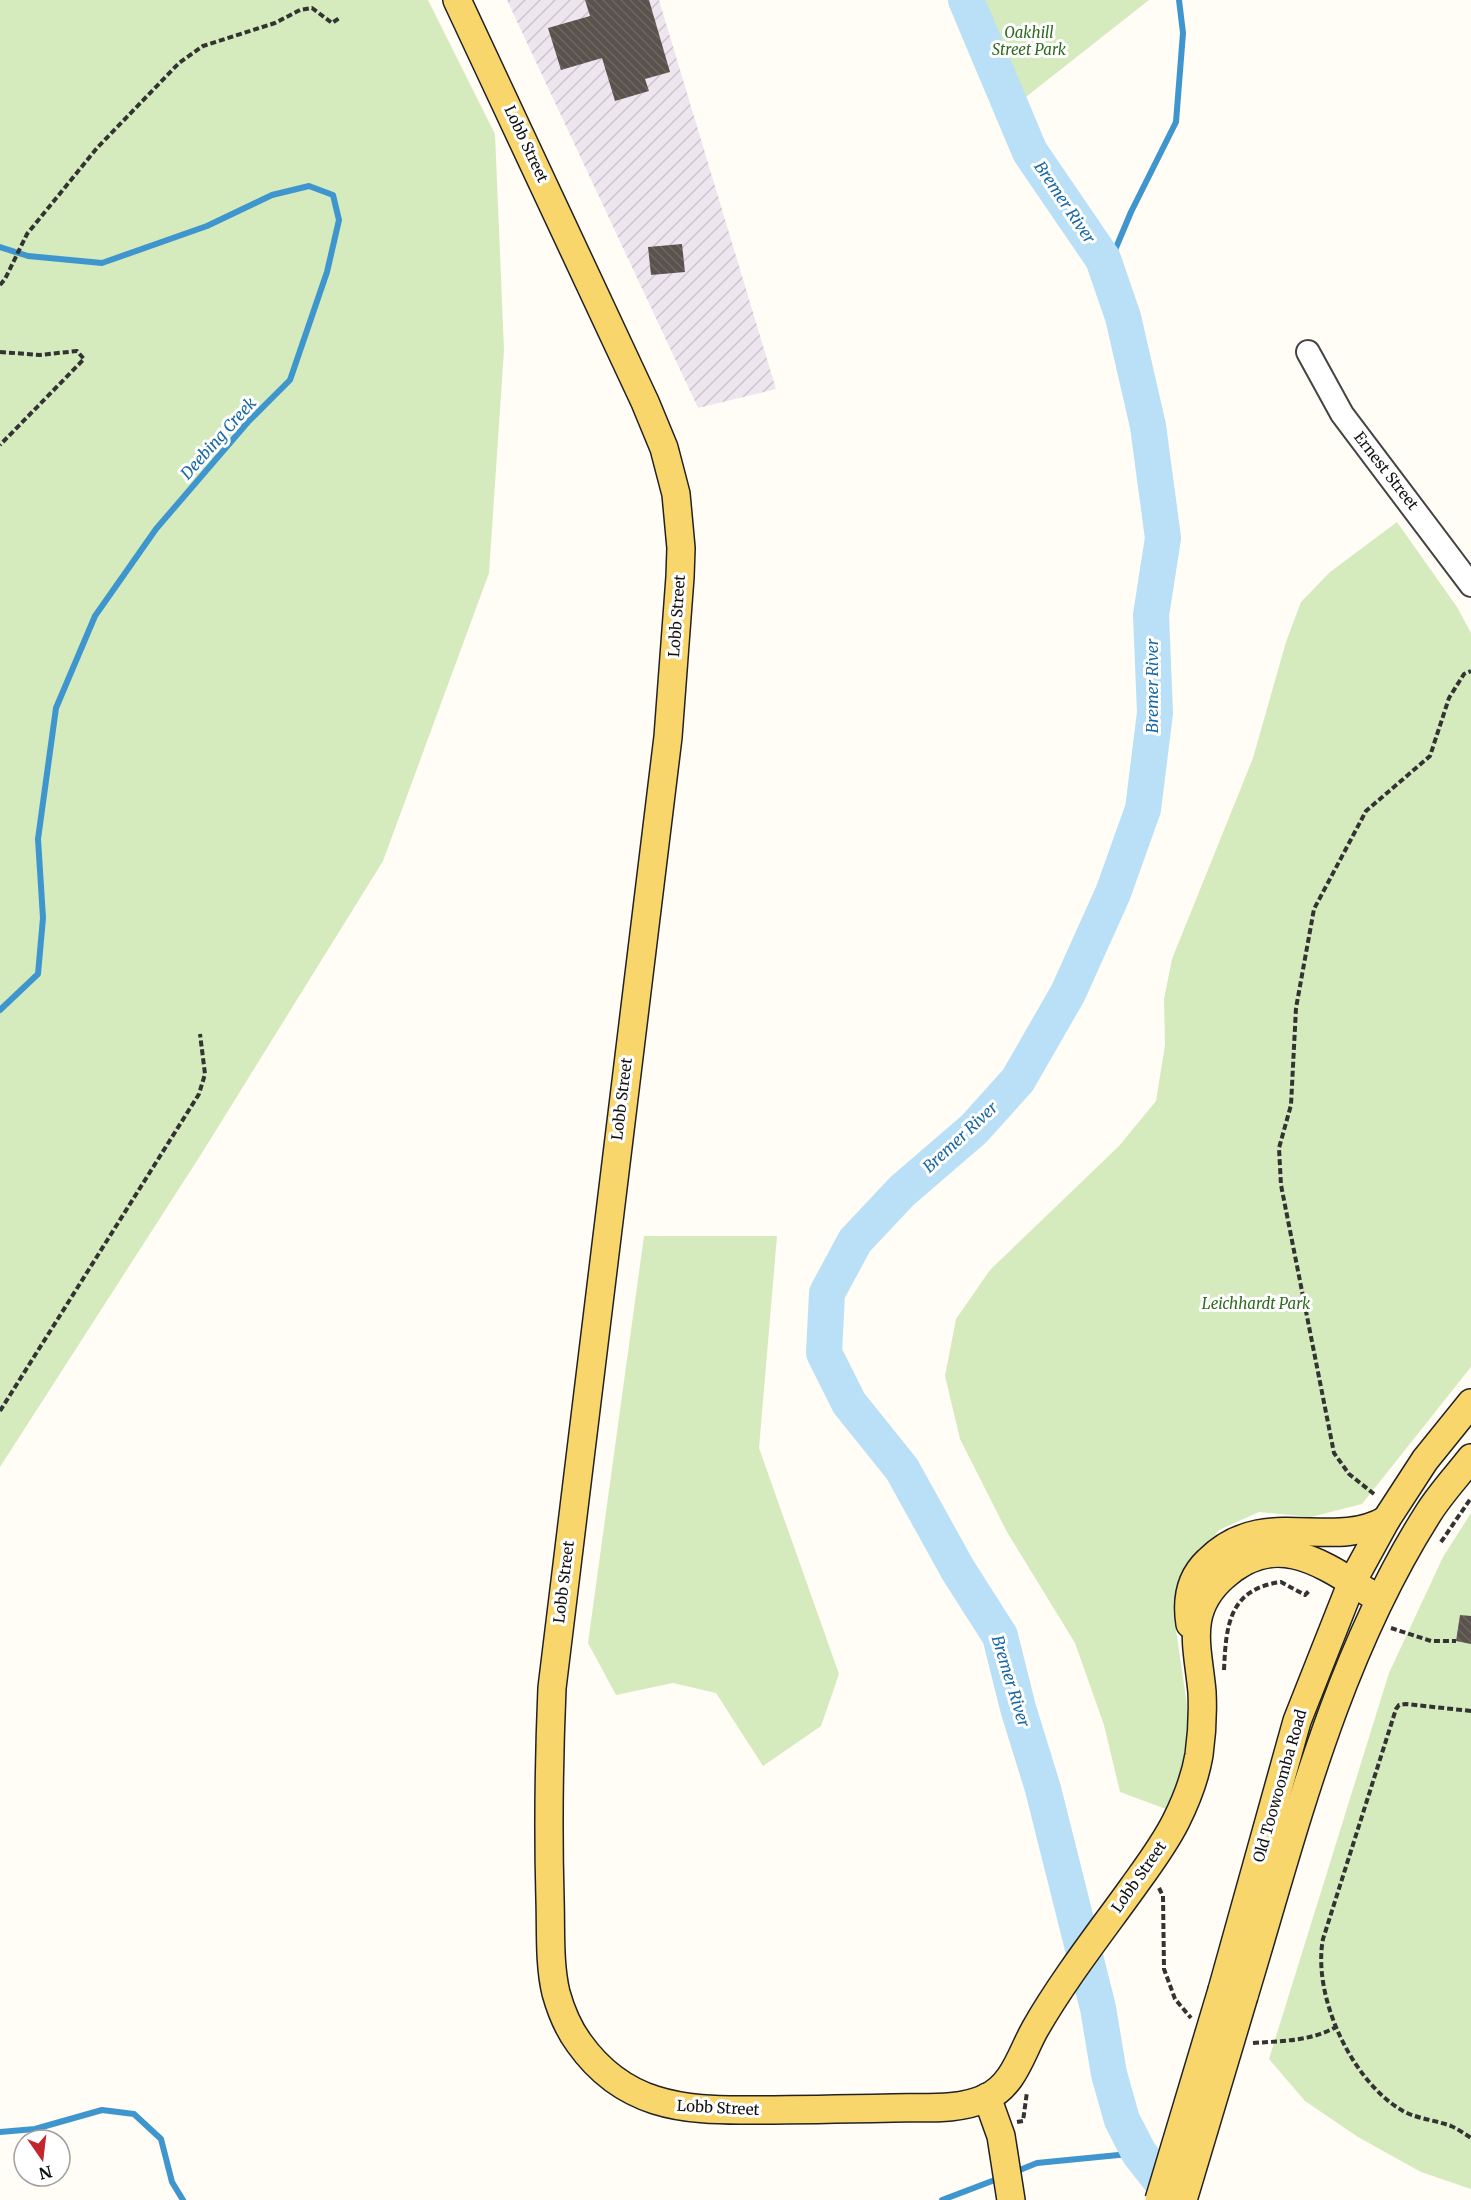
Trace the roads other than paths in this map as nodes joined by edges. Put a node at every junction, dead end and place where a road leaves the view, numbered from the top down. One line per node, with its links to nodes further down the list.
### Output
1 (457, 0): 11 (main road, Lobb Street)
2 (1308, 352): 3 (street, Ernest Street)
3 (1471, 585)
4 (1471, 1403): 6 (main road, Old Toowoomba Road)
5 (1471, 1458): 8 (main road, Old Toowoomba Road)
6 (1386, 1520): 7 (main road, Old Toowoomba Road); 9 (main road)
7 (1352, 1582): 8 (main road, Lobb Street); 9 (main road, Lobb Street); 10 (main road, Old Toowoomba Road)
8 (1379, 1599): 10 (main road, Old Toowoomba Road)
9 (1196, 1654): 11 (main road, Lobb Street)
10 (1233, 1993): 13 (main road, Old Toowoomba Road, bridge); 14 (main road, Old Toowoomba Road, bridge)
11 (987, 2097): 12 (main road)
12 (1011, 2200)
13 (1159, 2200)
14 (1183, 2200)

